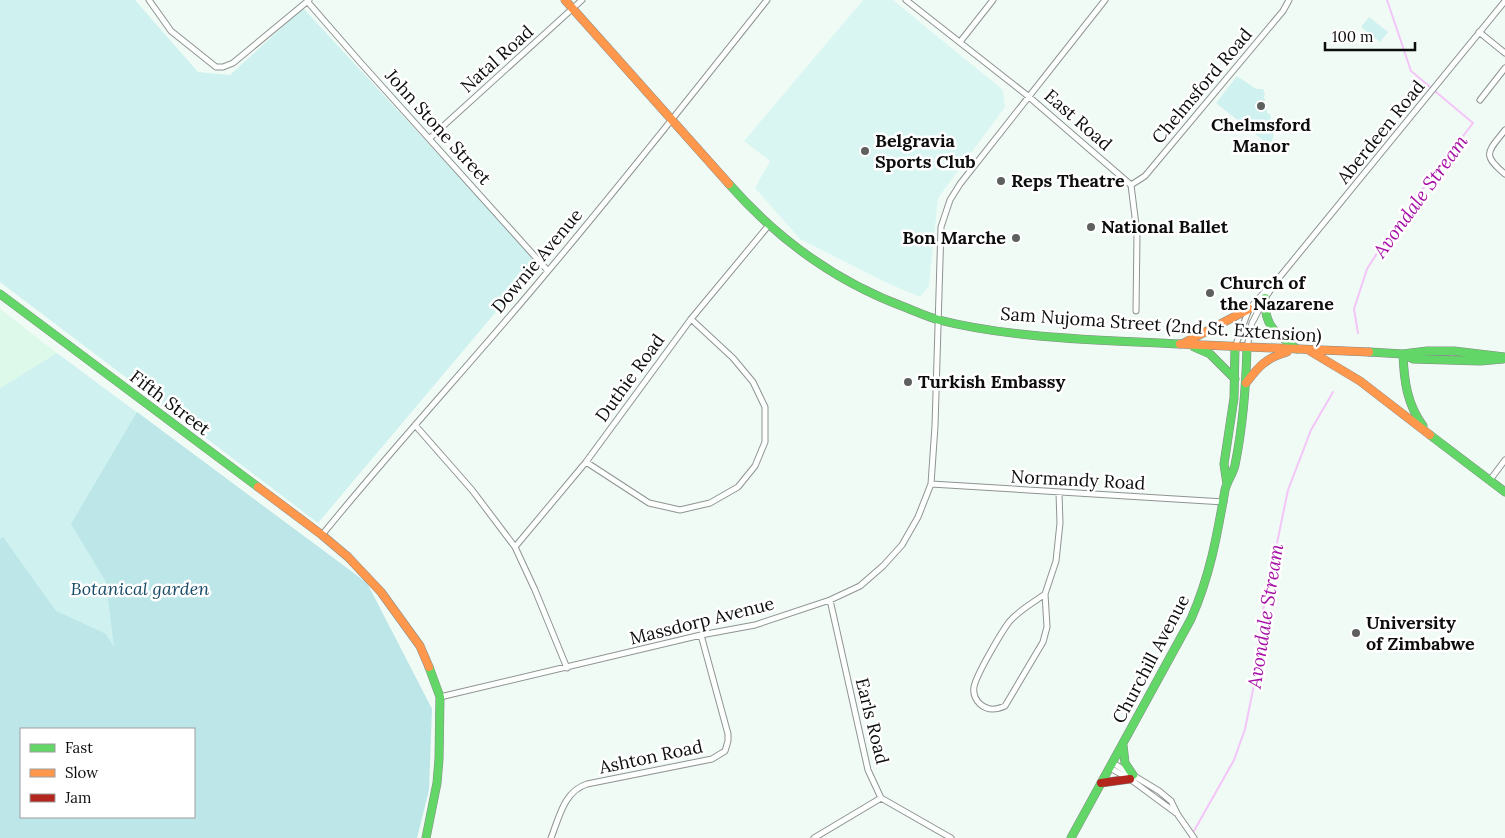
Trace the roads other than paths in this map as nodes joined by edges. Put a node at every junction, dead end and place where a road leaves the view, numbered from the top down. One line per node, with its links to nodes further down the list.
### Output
1 (149, 0): 9 (street)
2 (564, 0): 11 (main road, Sam Nujoma Street (2nd St. Extension))
3 (582, 0): 11 (street, Natal Road)
4 (767, 0): 18 (street, Downie Avenue)
5 (906, 0): 13 (street, East Road)
6 (993, 0): 13 (street)
7 (1105, 0): 16 (street, Massdorp Avenue)
8 (1289, 0): 22 (street, Chelmsford Road)
9 (308, 1): 20 (street, John Stone Street)
10 (1505, 1): 12 (street, Aberdeen Road)
11 (573, 10): 18 (main road, Sam Nujoma Street (2nd St. Extension)); 20 (street, Natal Road)
12 (1479, 32): 14 (street); 25 (street, Aberdeen Road)
13 (960, 42): 16 (street, East Road)
14 (1505, 54)
15 (1505, 68): 17 (street)
16 (1028, 96): 22 (street, East Road); 31 (street, Massdorp Avenue)
17 (1480, 100)
18 (672, 121): 23 (main road, Sam Nujoma Street (2nd St. Extension)); 24 (street, Downie Avenue)
19 (1505, 130): 21 (street)
20 (430, 138): 24 (street, John Stone Street)
21 (1505, 174)
22 (1131, 184): 29 (street)
23 (769, 225): 30 (street, Duthie Road); 31 (main road, Sam Nujoma Street (2nd St. Extension))
24 (548, 271): 41 (street, Downie Avenue)
25 (1278, 279): 27 (street, Aberdeen Road); 28 (street, Aberdeen Road)
26 (0, 294): 51 (main road, Fifth Street)
27 (1265, 298): 34 (street, Aberdeen Road); 35 (main road)
28 (1249, 309): 32 (main road); 33 (street, Aberdeen Road)
29 (1136, 311)
30 (691, 318): 44 (street, Duthie Road); 44 (street)
31 (938, 320): 32 (main road, Sam Nujoma Street (2nd St. Extension)); 46 (street, Massdorp Avenue)
32 (1184, 343): 33 (main road, Sam Nujoma Street (2nd St. Extension)); 39 (main road)
33 (1235, 347): 34 (main road, Sam Nujoma Street (2nd St. Extension)); 39 (main road, Churchill Avenue)
34 (1247, 347): 35 (main road, Sam Nujoma Street (2nd St. Extension)); 40 (main road, Churchill Avenue)
35 (1297, 349): 36 (main road, Sam Nujoma Street (2nd St. Extension)); 40 (main road)
36 (1308, 350): 37 (main road, Sam Nujoma Street (2nd St. Extension)); 42 (main road)
37 (1403, 354): 38 (main road, Sam Nujoma Street (2nd St. Extension)); 42 (main road)
38 (1505, 358)
39 (1235, 379): 47 (main road, Churchill Avenue)
40 (1246, 382): 47 (main road, Churchill Avenue)
41 (415, 425): 51 (street, Downie Avenue); 52 (street)
42 (1430, 435): 45 (main road)
43 (1505, 460): 45 (street)
44 (586, 462): 52 (street, Duthie Road)
45 (1490, 480): 48 (main road)
46 (931, 484): 49 (street, Normandy Road); 54 (street, Massdorp Avenue)
47 (1227, 484): 50 (main road, Churchill Avenue)
48 (1505, 492)
49 (1059, 493): 50 (street, Normandy Road); 53 (street)
50 (1224, 502): 58 (main road, Churchill Avenue)
51 (322, 535): 57 (main road, Fifth Street)
52 (515, 547): 56 (street)
53 (1045, 594): 53 (street)
54 (830, 600): 55 (street, Massdorp Avenue); 62 (street, Earls Road)
55 (701, 635): 56 (street, Massdorp Avenue); 64 (street, Ashton Road)
56 (567, 668): 57 (street, Massdorp Avenue)
57 (440, 697): 63 (main road, Fifth Street)
58 (1123, 743): 59 (main road, Churchill Avenue); 60 (main road)
59 (1112, 765): 60 (street); 61 (main road, Churchill Avenue)
60 (1131, 777): 61 (main road); 68 (street)
61 (1101, 783): 67 (main road, Churchill Avenue)
62 (881, 798): 65 (street); 66 (street)
63 (426, 838)
64 (551, 838)
65 (814, 838)
66 (951, 838)
67 (1072, 838)
68 (1194, 838)

